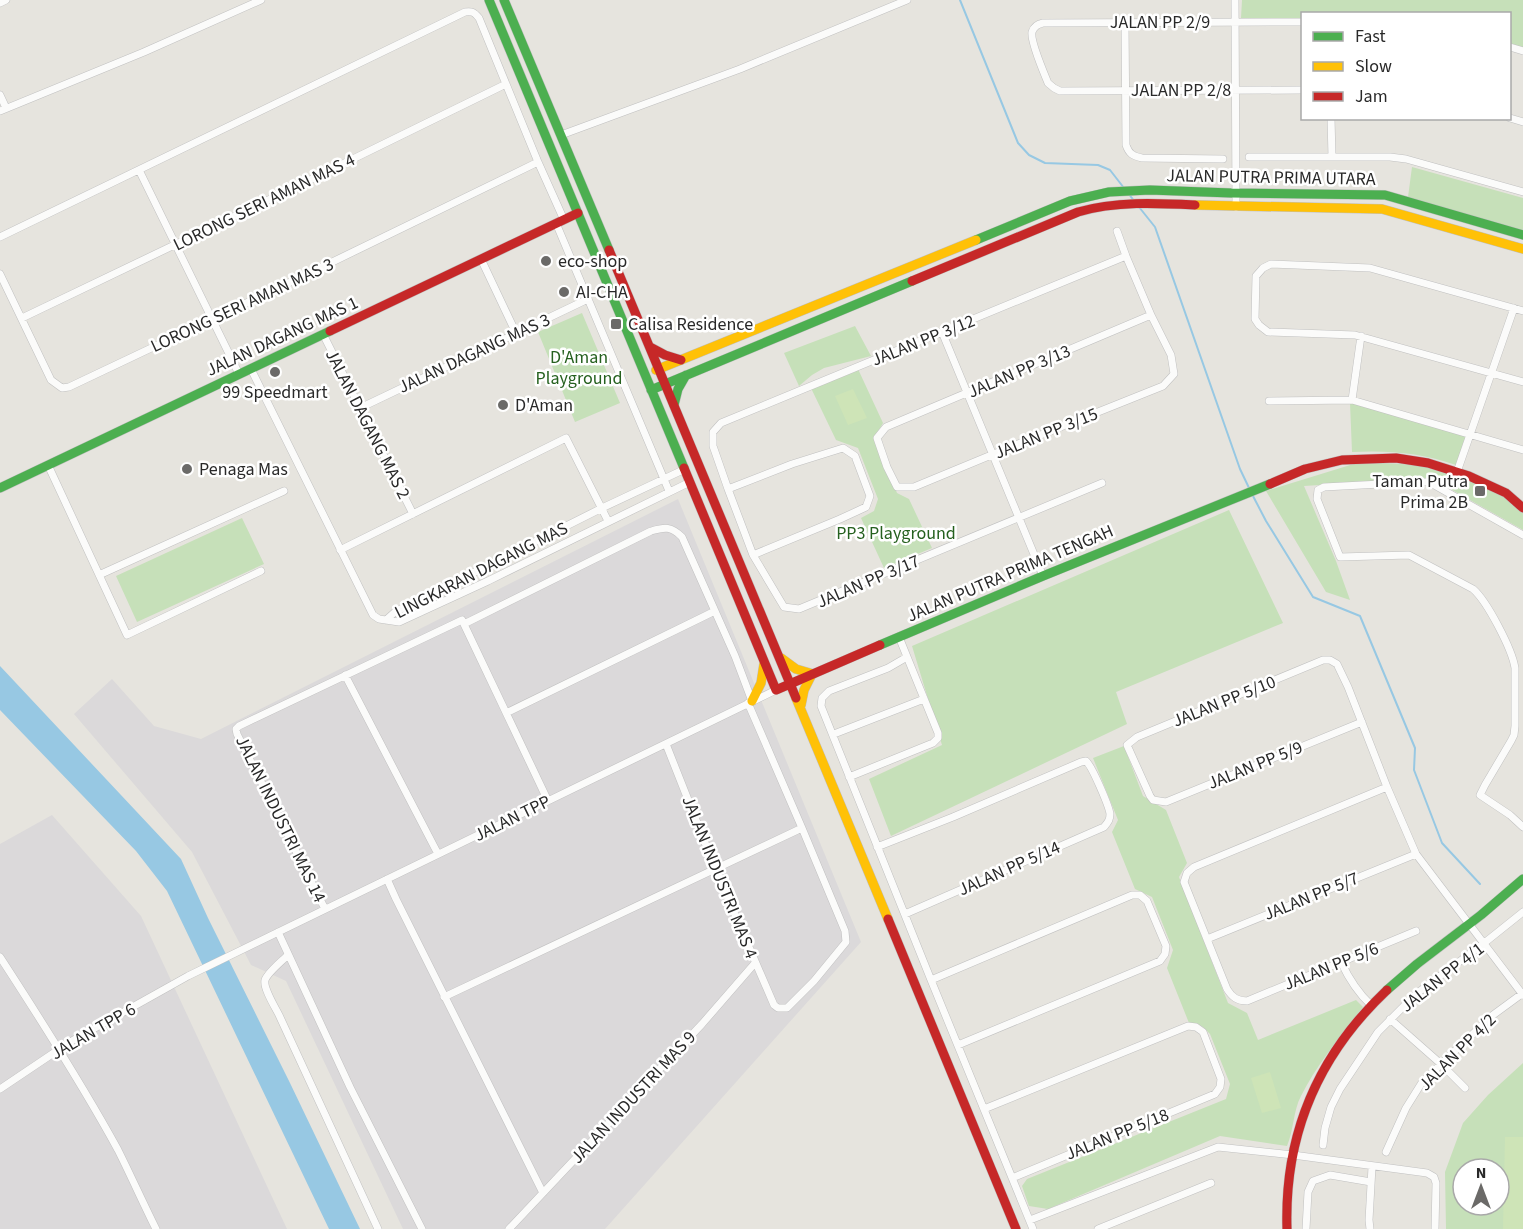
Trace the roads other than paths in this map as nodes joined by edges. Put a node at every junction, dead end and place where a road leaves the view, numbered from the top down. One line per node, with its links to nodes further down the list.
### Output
1 (6, 0): 7 (street)
2 (261, 0): 17 (street)
3 (489, 0): 28 (street)
4 (504, 0): 19 (street)
5 (907, 0): 19 (street)
6 (1235, 0): 8 (street)
7 (0, 3)
8 (1236, 21): 9 (street, JALAN PP 2/9); 10 (street, JALAN PP 2/9); 12 (street)
9 (1301, 21)
10 (1125, 22): 14 (street, JALAN PP 2/9); 15 (street)
11 (506, 84): 23 (street); 24 (street); 33 (street, LORONG SERI AMAN MAS 4)
12 (1236, 90): 13 (street, JALAN PP 2/8); 15 (street, JALAN PP 2/8); 26 (street)
13 (1301, 90)
14 (1060, 91): 15 (street, JALAN PP 2/8)
15 (1126, 91): 22 (street)
16 (0, 95): 17 (street)
17 (3, 110)
18 (1331, 120): 20 (street)
19 (561, 135): 48 (street)
20 (1332, 157): 21 (street); 25 (street)
21 (1249, 158)
22 (1223, 159)
23 (538, 162): 29 (street); 43 (street, LORONG SERI AMAN MAS 3)
24 (139, 170): 32 (street); 33 (street)
25 (1523, 192)
26 (1236, 193): 27 (street); 31 (street, JALAN PUTRA PRIMA UTARA); 49 (street, JALAN PUTRA PRIMA UTARA)
27 (1236, 207): 34 (street, JALAN PUTRA PRIMA UTARA); 55 (street, JALAN PUTRA PRIMA UTARA)
28 (578, 213): 29 (street, JALAN DAGANG MAS 1); 54 (street)
29 (560, 221): 36 (street, JALAN DAGANG MAS 1); 38 (street)
30 (1117, 231): 35 (street)
31 (1523, 235)
32 (0, 237)
33 (175, 244): 42 (street, LORONG SERI AMAN MAS 4); 43 (street)
34 (1523, 249)
35 (1126, 256): 41 (street); 44 (street, JALAN PP 3/12)
36 (481, 259): 45 (street); 46 (street, JALAN DAGANG MAS 1)
37 (0, 274): 42 (street, LORONG SERI AMAN MAS 3)
38 (588, 299): 45 (street, JALAN DAGANG MAS 3); 70 (street)
39 (1514, 308): 40 (street); 47 (street); 52 (street)
40 (1523, 311)
41 (1151, 315): 59 (street, JALAN PP 3/13); 66 (street, JALAN PP 3/15)
42 (22, 318): 43 (street, LORONG SERI AMAN MAS 3)
43 (212, 319): 53 (street)
44 (942, 332): 59 (street); 75 (street, JALAN PP 3/12)
45 (516, 333): 63 (street, JALAN DAGANG MAS 3)
46 (323, 334): 50 (street, JALAN DAGANG MAS 1); 63 (street, JALAN DAGANG MAS 2)
47 (1360, 336): 52 (street); 60 (street)
48 (650, 347): 49 (street); 51 (street)
49 (682, 360): 51 (street, JALAN PUTRA PRIMA UTARA)
50 (250, 369): 53 (street, JALAN DAGANG MAS 1); 84 (street)
51 (659, 369): 54 (street, JALAN PUTRA PRIMA UTARA); 57 (street)
52 (1491, 372): 56 (street); 64 (street)
53 (239, 374): 67 (street, JALAN DAGANG MAS 1)
54 (645, 375): 58 (street)
55 (686, 375): 57 (street, JALAN PUTRA PRIMA UTARA); 62 (street)
56 (1523, 381)
57 (666, 384): 58 (street, JALAN PUTRA PRIMA UTARA); 62 (street)
58 (651, 390): 68 (street)
59 (967, 393): 66 (street); 74 (street, JALAN PP 3/13)
60 (1352, 400): 61 (street); 64 (street)
61 (1269, 401)
62 (674, 405): 93 (street)
63 (360, 408): 80 (street, JALAN DAGANG MAS 2)
64 (1470, 434): 65 (street); 69 (street)
65 (1523, 450)
66 (992, 454): 74 (street, JALAN PP 3/15); 81 (street)
67 (48, 465): 73 (street, JALAN DAGANG MAS 1); 87 (street)
68 (685, 469): 70 (street, LINGKARAN DAGANG MAS); 71 (street)
69 (1457, 472): 79 (street); 88 (street, JALAN PUTRA PRIMA TENGAH)
70 (664, 479): 77 (street); 78 (street, LINGKARAN DAGANG MAS)
71 (690, 482): 77 (street, LINGKARAN DAGANG MAS); 95 (street)
72 (1102, 483): 81 (street, JALAN PP 3/17)
73 (0, 488)
74 (914, 488)
75 (728, 489): 85 (street); 85 (street)
76 (284, 491): 87 (street)
77 (669, 491): 82 (street, LINGKARAN DAGANG MAS)
78 (602, 508): 80 (street); 82 (street); 90 (street, LINGKARAN DAGANG MAS)
79 (1523, 508)
80 (413, 514): 84 (street)
81 (1019, 518): 85 (street, JALAN PP 3/17); 88 (street)
82 (608, 522): 90 (street, LINGKARAN DAGANG MAS)
83 (1523, 535): 111 (street)
84 (340, 550): 90 (street)
85 (753, 555)
86 (261, 571): 87 (street)
87 (99, 575)
88 (1043, 576): 92 (street, JALAN PUTRA PRIMA TENGAH)
89 (715, 611): 91 (street); 101 (street); 103 (street)
90 (386, 620)
91 (464, 624): 97 (street); 103 (street)
92 (899, 637): 94 (street); 96 (street, JALAN PUTRA PRIMA TENGAH)
93 (779, 657): 96 (street); 98 (street)
94 (907, 657): 100 (street); 105 (street)
95 (764, 662): 99 (street); 101 (street)
96 (813, 674): 98 (street, JALAN PUTRA PRIMA TENGAH); 102 (street)
97 (345, 675): 114 (street); 119 (street, JALAN INDUSTRI MAS 14)
98 (790, 684): 99 (street, JALAN PUTRA PRIMA TENGAH); 102 (street)
99 (776, 690): 101 (street, JALAN TPP)
100 (924, 699): 105 (street); 107 (street)
101 (750, 702): 106 (street, JALAN TPP); 112 (street)
102 (801, 709): 156 (street)
103 (506, 713): 110 (street)
104 (1362, 722): 108 (street); 109 (street, JALAN PP 5/9); 109 (street, JALAN PP 5/10)
105 (834, 734): 107 (street)
106 (666, 744): 110 (street, JALAN TPP); 116 (street, JALAN INDUSTRI MAS 4)
107 (849, 777): 113 (street)
108 (1387, 788): 115 (street); 125 (street)
109 (1150, 796)
110 (548, 801): 114 (street, JALAN TPP)
111 (1523, 827)
112 (802, 828): 116 (street); 131 (street, JALAN INDUSTRI MAS 4)
113 (878, 847): 121 (street); 121 (street, JALAN PP 5/14)
114 (438, 854): 117 (street, JALAN TPP)
115 (1416, 854): 122 (street); 125 (street, JALAN PP 5/7)
116 (716, 868): 131 (street, JALAN INDUSTRI MAS 4); 134 (street)
117 (387, 879): 119 (street, JALAN TPP); 134 (street)
118 (1523, 879): 122 (street)
119 (325, 909): 124 (street, JALAN TPP)
120 (1523, 912): 126 (street, JALAN PP 4/1)
121 (905, 914): 132 (street)
122 (1468, 924): 126 (street); 135 (street)
123 (1416, 931): 130 (street, JALAN PP 5/6)
124 (278, 932): 127 (street, JALAN TPP); 128 (street)
125 (1207, 939): 130 (street, JALAN PP 5/6)
126 (1483, 944): 133 (street); 136 (street, JALAN PP 4/1)
127 (248, 947): 138 (street, JALAN TPP 6)
128 (288, 955): 153 (street); 154 (street)
129 (0, 957): 138 (street)
130 (1341, 962): 135 (street)
131 (755, 963): 150 (street, JALAN INDUSTRI MAS 9)
132 (931, 980): 137 (street); 137 (street)
133 (1523, 994): 139 (street, JALAN PP 4/2)
134 (444, 997): 150 (street)
135 (1371, 1005): 145 (street)
136 (1390, 1019): 139 (street); 143 (street, JALAN PP 4/1)
137 (958, 1045): 142 (street)
138 (60, 1049): 141 (street, JALAN TPP 6); 152 (street)
139 (1441, 1064): 140 (street); 144 (street, JALAN PP 4/2)
140 (1465, 1088)
141 (0, 1089)
142 (984, 1109): 147 (street); 147 (street, JALAN PP 5/18)
143 (1323, 1145)
144 (1386, 1152)
145 (1293, 1155): 146 (street); 151 (street); 159 (street)
146 (1372, 1167): 148 (street); 162 (street)
147 (1012, 1178): 151 (street)
148 (1371, 1182): 160 (street); 161 (street)
149 (1211, 1183): 158 (street)
150 (543, 1193): 155 (street, JALAN INDUSTRI MAS 9)
151 (1030, 1220): 157 (street)
152 (156, 1229)
153 (378, 1229)
154 (422, 1229)
155 (509, 1229)
156 (1016, 1229)
157 (1033, 1229)
158 (1098, 1229)
159 (1287, 1229)
160 (1306, 1229)
161 (1370, 1229)
162 (1435, 1229)

